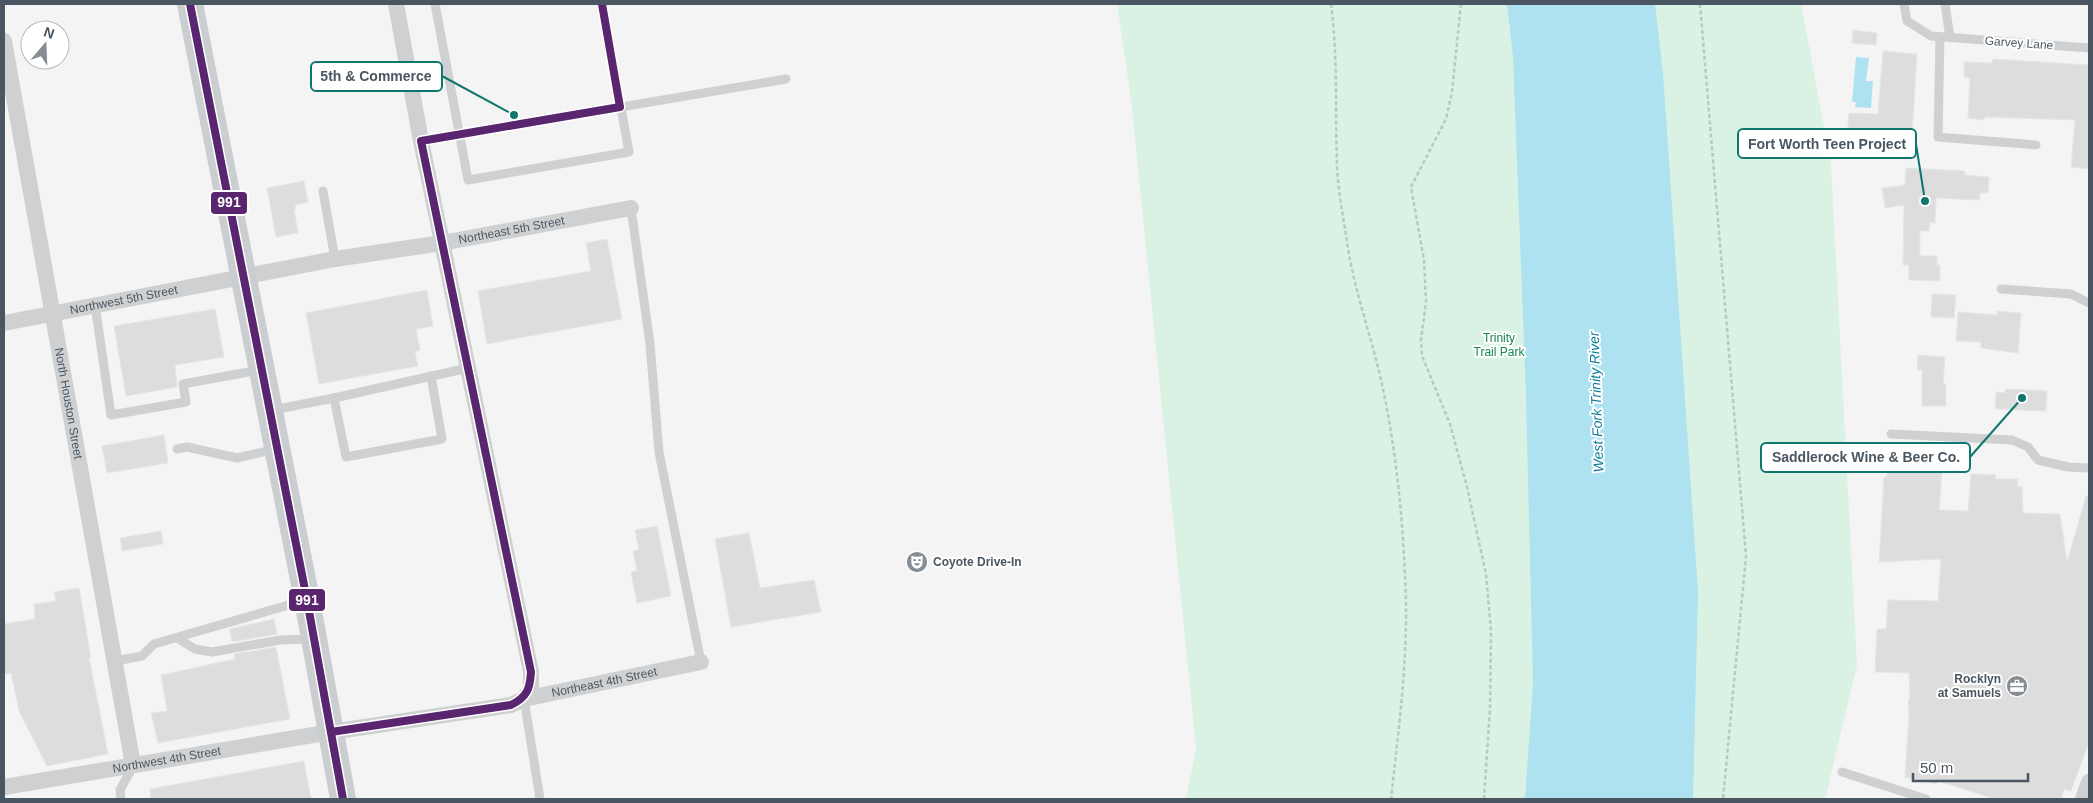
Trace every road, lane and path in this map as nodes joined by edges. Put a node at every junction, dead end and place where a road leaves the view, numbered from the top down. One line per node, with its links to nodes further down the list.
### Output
1 (190, 4): 22 (main road)
2 (396, 4): 16 (street)
3 (435, 4): 15 (lane)
4 (602, 4): 14 (lane)
5 (1331, 4): 51 (path)
6 (1461, 4): 52 (path)
7 (1700, 4): 53 (path)
8 (1904, 4): 10 (lane, Garvey Lane)
9 (1945, 4): 10 (lane)
10 (1945, 37): 12 (lane, Garvey Lane); 17 (lane)
11 (4, 41): 26 (street, North Houston Street)
12 (2089, 48)
13 (786, 79): 14 (lane)
14 (620, 107): 15 (lane); 15 (lane)
15 (460, 134): 16 (lane)
16 (421, 141): 20 (street)
17 (2036, 145)
18 (323, 191): 21 (lane)
19 (631, 208): 20 (street, Northeast 5th Street); 41 (lane)
20 (442, 243): 21 (street, Northeast 5th Street); 28 (street)
21 (335, 259): 22 (street, Northeast 5th Street)
22 (244, 276): 25 (street, Northwest 5th Street); 29 (main road)
23 (2000, 290): 24 (lane)
24 (2089, 302)
25 (95, 305): 26 (street, Northwest 5th Street); 29 (lane)
26 (52, 314): 27 (street, Northwest 5th Street); 40 (street, North Houston Street)
27 (4, 323)
28 (468, 368): 30 (lane); 42 (street)
29 (261, 370): 32 (main road)
30 (431, 376): 31 (lane); 31 (lane)
31 (334, 398): 32 (lane)
32 (269, 410): 35 (main road)
33 (1891, 434): 36 (lane)
34 (177, 449): 35 (lane)
35 (276, 449): 37 (main road)
36 (2089, 468)
37 (307, 600): 38 (lane); 39 (main road)
38 (178, 638): 39 (lane); 40 (lane)
39 (314, 639): 43 (main road)
40 (116, 661): 44 (street, North Houston Street)
41 (701, 662): 42 (street, Northeast 4th Street)
42 (524, 699): 43 (street, Northeast 4th Street); 50 (lane)
43 (330, 732): 44 (street, Northwest 4th Street); 49 (main road)
44 (133, 765): 47 (street, Northwest 4th Street); 48 (lane)
45 (1842, 772): 54 (lane)
46 (2089, 782): 55 (street)
47 (4, 787)
48 (122, 799)
49 (343, 799)
50 (540, 799)
51 (1390, 799)
52 (1484, 799)
53 (1724, 799)
54 (1926, 799)
55 (2083, 799)

